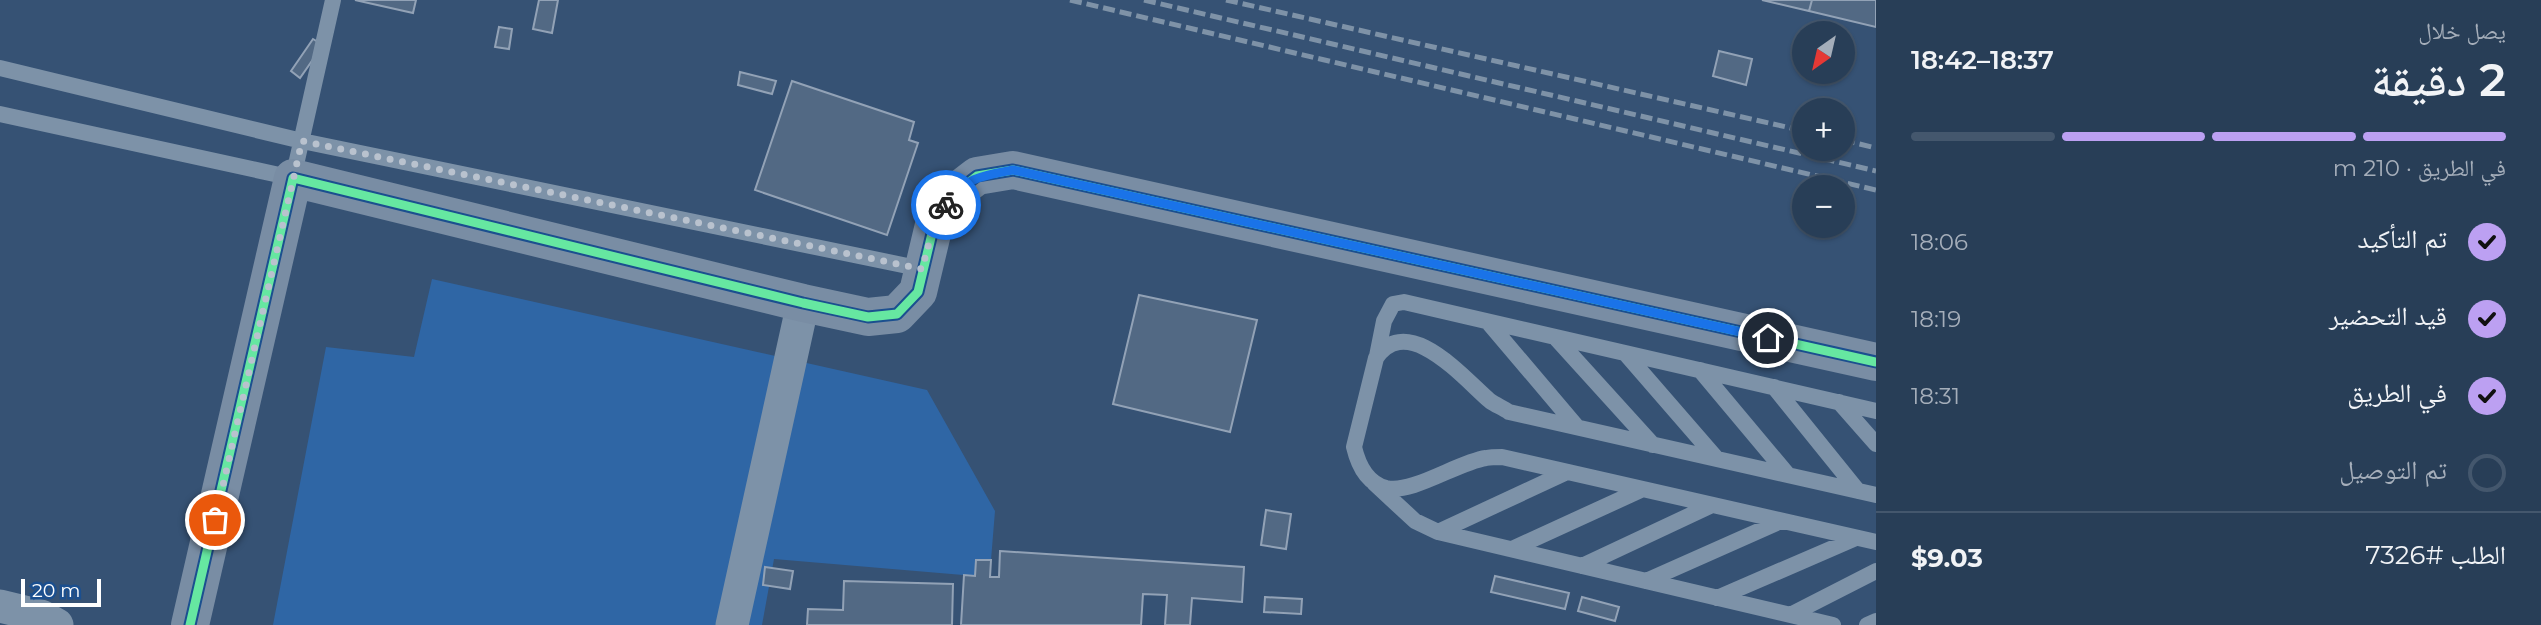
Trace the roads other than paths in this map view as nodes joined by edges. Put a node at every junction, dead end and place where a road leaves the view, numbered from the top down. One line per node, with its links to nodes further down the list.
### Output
1 (333, 0): 4 (lane)
2 (0, 68): 4 (lane)
3 (0, 114): 5 (lane)
4 (302, 141): 5 (lane); 6 (lane)
5 (293, 178): 7 (street); 42 (street)
6 (922, 269): 7 (street); 12 (street)
7 (803, 303): 43 (street)
8 (1489, 322): 9 (lane); 11 (lane); 17 (lane)
9 (1555, 337): 10 (lane); 18 (lane)
10 (1625, 353): 13 (lane); 20 (lane)
11 (1376, 358): 17 (lane); 23 (lane)
12 (1876, 362)
13 (1700, 370): 14 (lane); 22 (lane)
14 (1774, 387): 15 (lane); 25 (lane)
15 (1839, 402): 16 (lane); 19 (lane)
16 (1876, 411)
17 (1577, 428): 18 (lane)
18 (1653, 444): 20 (lane)
19 (1876, 444)
20 (1717, 459): 22 (lane)
21 (1567, 472): 23 (lane); 24 (lane); 29 (lane)
22 (1788, 475): 25 (lane)
23 (1367, 477): 29 (lane)
24 (1643, 489): 27 (lane); 32 (lane)
25 (1858, 491): 26 (lane)
26 (1876, 495)
27 (1712, 505): 28 (lane); 33 (lane)
28 (1781, 521): 30 (lane); 35 (lane)
29 (1437, 532): 32 (lane)
30 (1856, 538): 31 (lane); 36 (lane)
31 (1876, 542)
32 (1512, 549): 33 (lane)
33 (1583, 566): 35 (lane)
34 (1876, 571): 38 (lane)
35 (1646, 581): 36 (lane)
36 (1717, 598): 38 (lane)
37 (0, 606): 39 (street)
38 (1790, 615): 44 (lane)
39 (49, 620): 41 (street)
40 (1876, 621): 45 (lane)
41 (77, 625)
42 (190, 625)
43 (732, 625)
44 (1833, 625)
45 (1867, 625)

